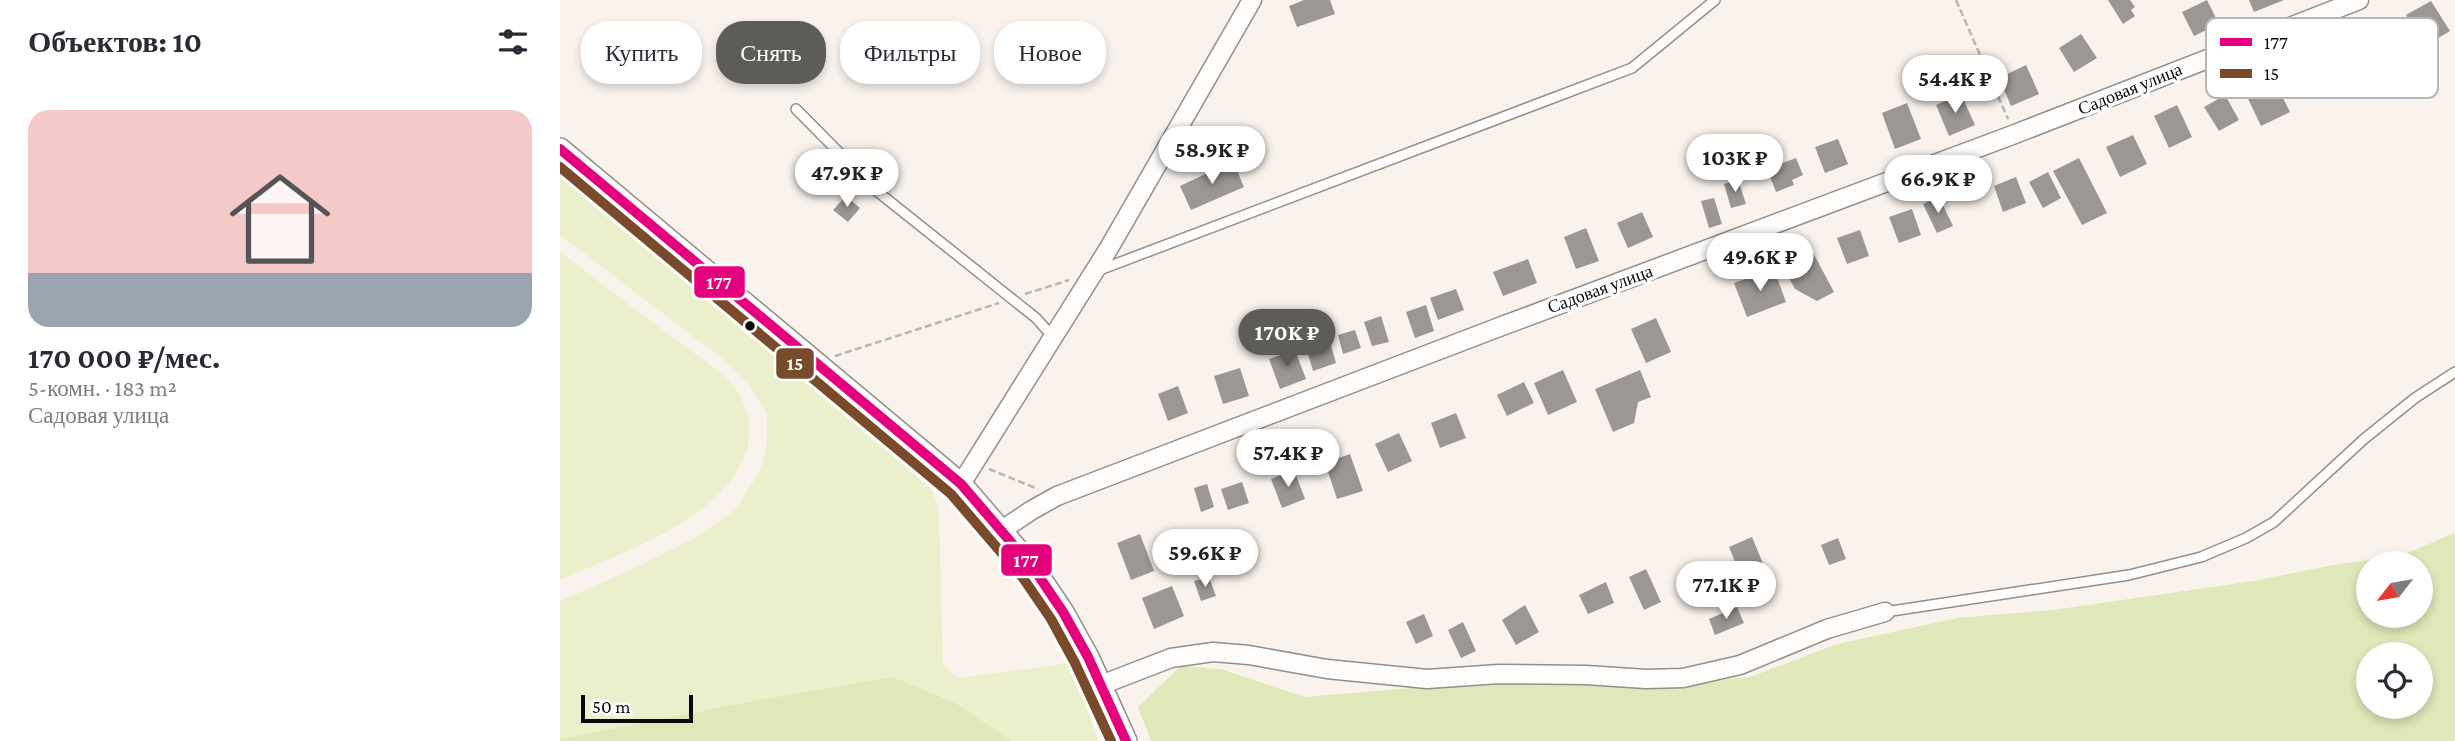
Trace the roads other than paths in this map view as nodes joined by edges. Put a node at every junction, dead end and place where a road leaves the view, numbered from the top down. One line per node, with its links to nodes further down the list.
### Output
1 (1252, 0): 8 (street)
2 (1715, 0): 8 (lane)
3 (2359, 0): 4 (street, Садовая улица)
4 (2313, 18)
5 (2206, 60): 12 (street, Садовая улица)
6 (796, 109): 9 (lane)
7 (560, 149): 11 (street)
8 (1092, 273): 9 (street)
9 (1052, 336): 11 (street)
10 (2455, 372): 13 (lane)
11 (961, 484): 12 (street)
12 (1002, 530): 14 (street)
13 (1885, 612): 14 (street)
14 (1101, 685): 15 (street)
15 (1126, 741)

